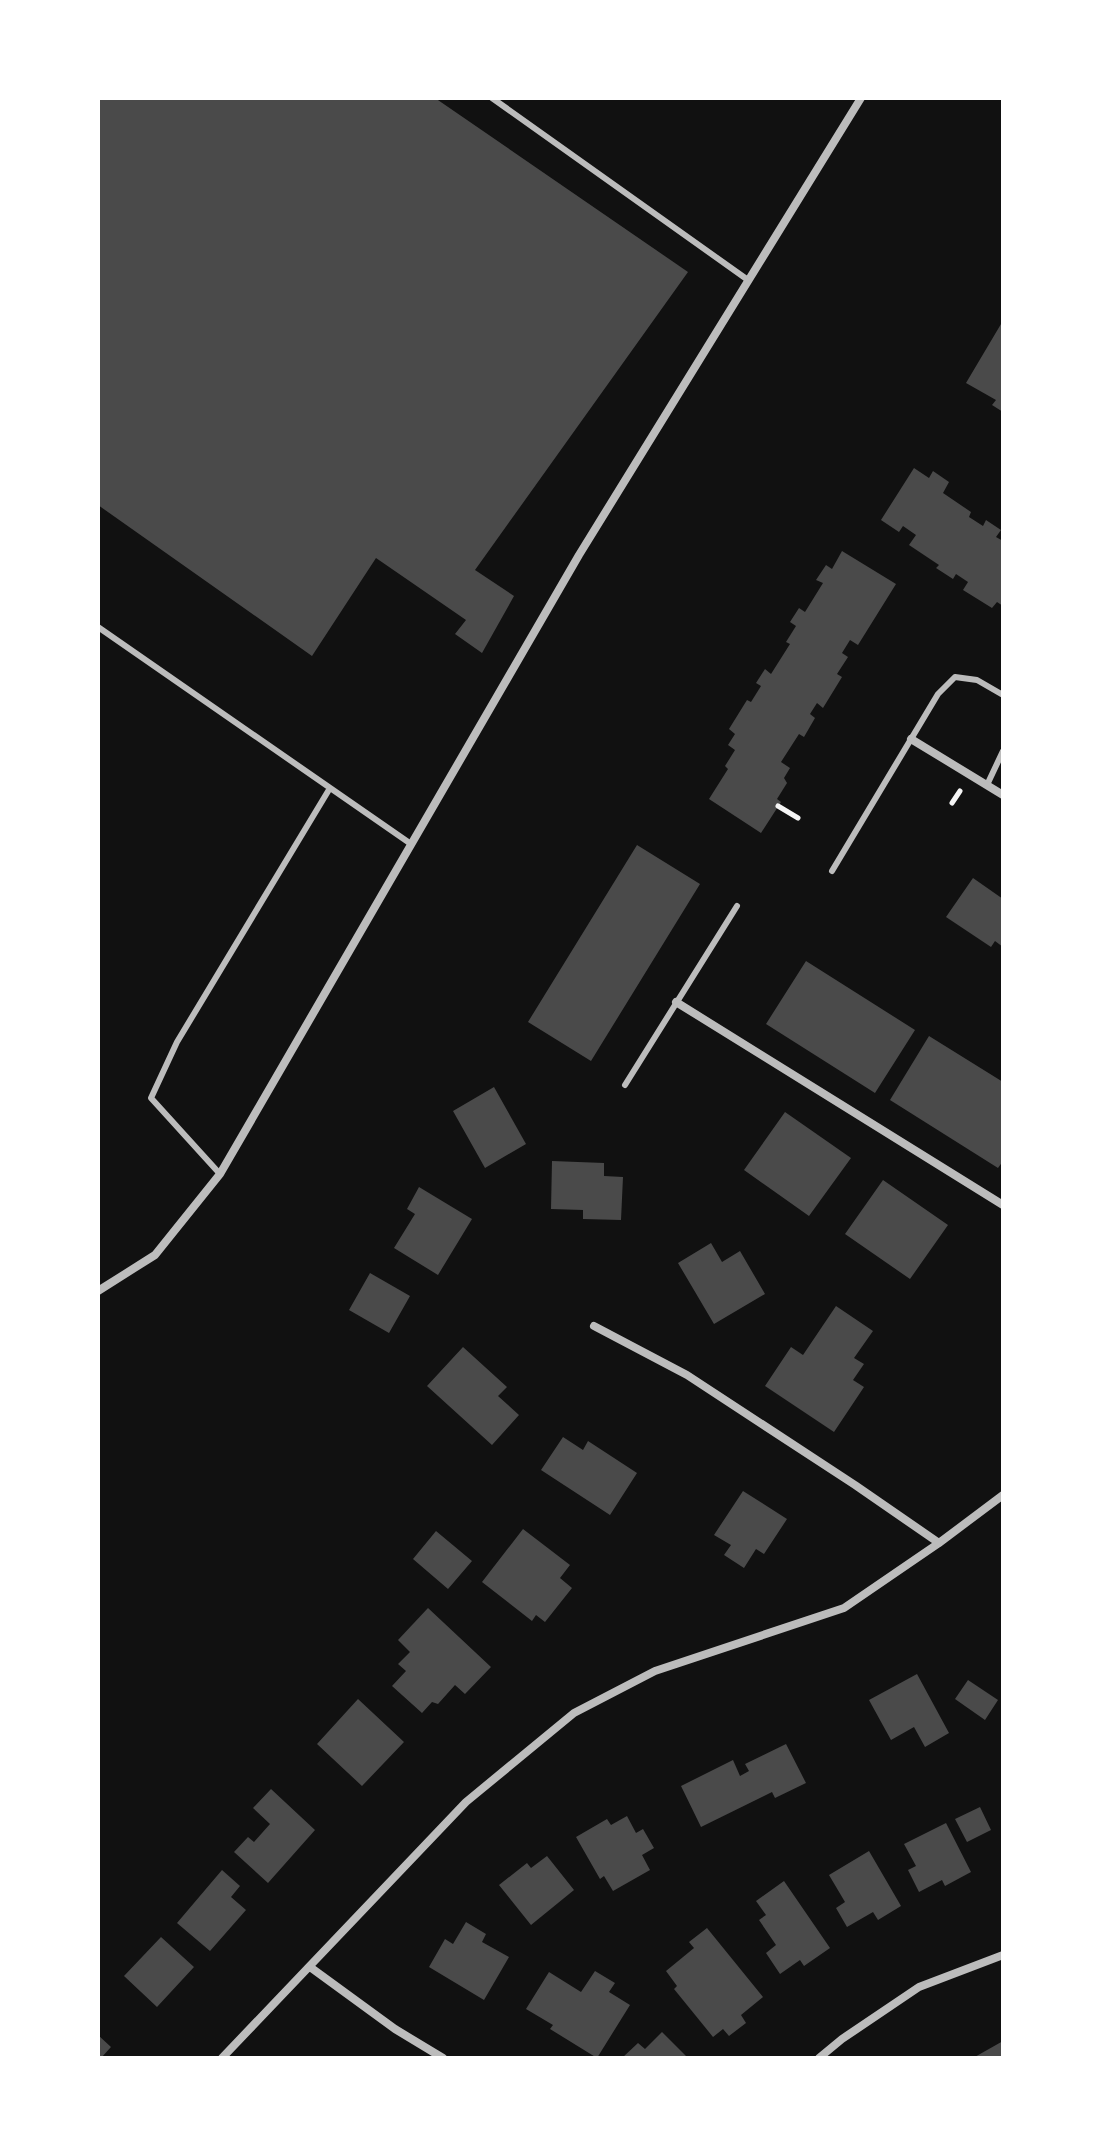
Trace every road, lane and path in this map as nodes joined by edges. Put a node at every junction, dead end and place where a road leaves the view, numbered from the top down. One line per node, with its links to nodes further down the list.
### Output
1 (492, 98): 3 (lane)
2 (861, 98): 3 (street)
3 (748, 280): 13 (street)
4 (98, 627): 9 (lane)
5 (1003, 695): 6 (lane)
6 (911, 739): 8 (street); 14 (lane)
7 (1003, 751): 8 (lane)
8 (987, 785): 10 (street)
9 (330, 788): 13 (lane); 18 (lane)
10 (1003, 795)
11 (778, 806): 12 (path)
12 (798, 818)
13 (411, 844): 18 (street)
14 (832, 871)
15 (737, 906): 16 (lane)
16 (676, 1002): 17 (lane); 19 (street)
17 (625, 1085)
18 (220, 1174): 20 (street)
19 (1003, 1205)
20 (98, 1291)
21 (594, 1326): 23 (street)
22 (1003, 1495): 23 (street)
23 (939, 1543): 25 (street)
24 (1003, 1955): 28 (street)
25 (310, 1967): 26 (street); 27 (street)
26 (222, 2058)
27 (443, 2058)
28 (819, 2058)

